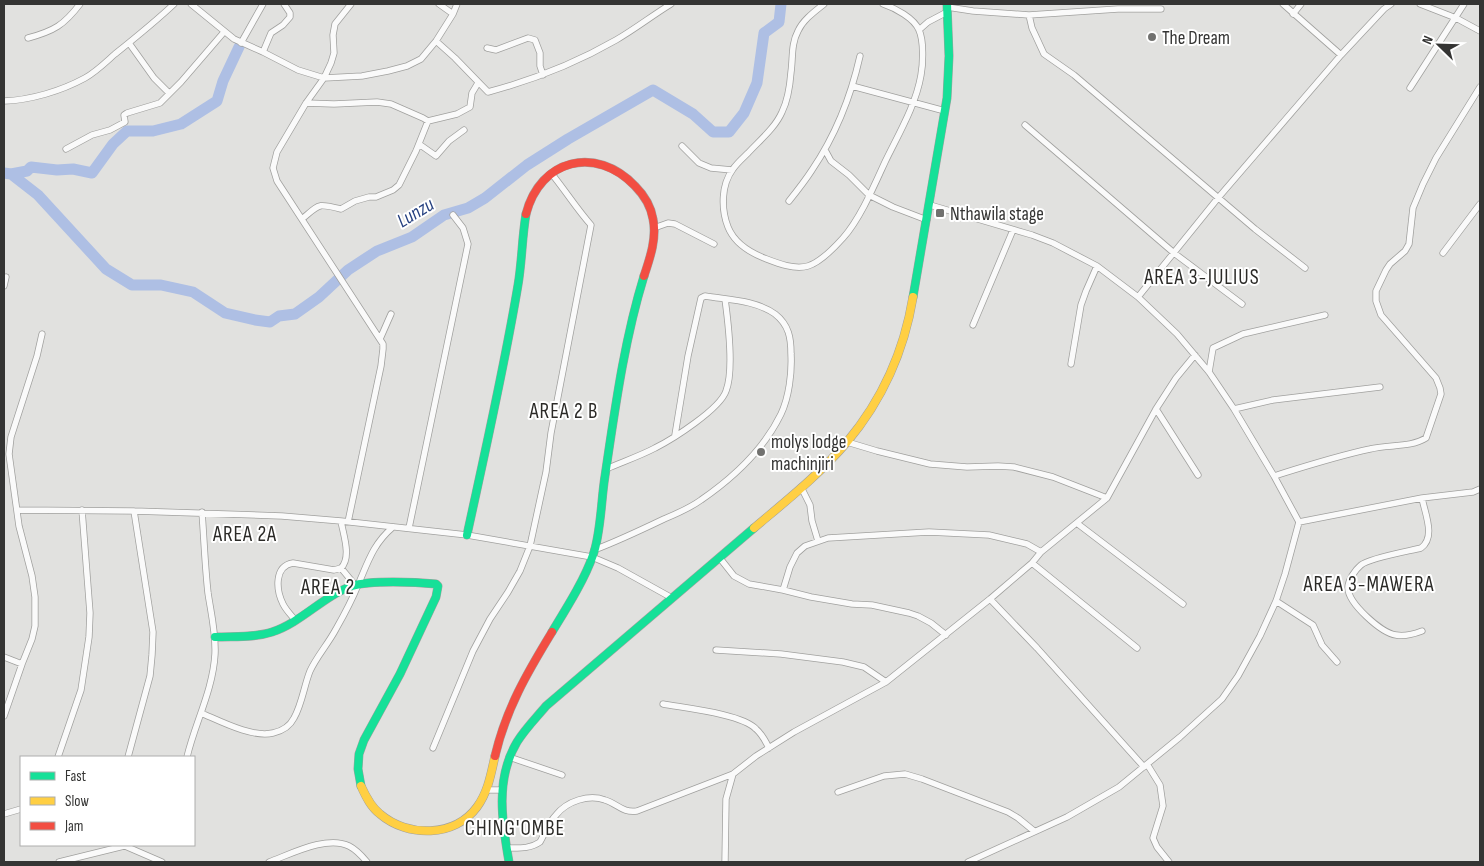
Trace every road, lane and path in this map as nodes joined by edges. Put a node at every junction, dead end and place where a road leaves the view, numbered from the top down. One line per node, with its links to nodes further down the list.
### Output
1 (80, 4): 26 (street)
2 (174, 4): 28 (street)
3 (191, 4): 25 (street)
4 (263, 4): 29 (street)
5 (284, 4): 31 (street)
6 (351, 4): 35 (street)
7 (439, 4): 19 (street)
8 (457, 4): 19 (street)
9 (671, 4): 34 (street)
10 (824, 4): 52 (street)
11 (883, 4): 23 (street)
12 (1283, 4): 20 (street)
13 (1301, 4): 20 (street)
14 (1391, 4): 32 (street)
15 (1420, 4): 22 (street)
16 (1464, 4): 22 (street)
17 (947, 8): 21 (street); 23 (street); 44 (street)
18 (1162, 9): 21 (street)
19 (453, 14): 27 (street)
20 (1293, 14): 32 (street)
21 (1029, 15): 55 (street)
22 (1456, 18): 24 (street); 39 (street)
23 (919, 30): 42 (street)
24 (1480, 31)
25 (224, 32): 29 (street); 40 (street)
26 (28, 38)
27 (436, 41): 35 (street); 36 (street)
28 (129, 43): 40 (street); 41 (street)
29 (240, 43): 31 (street)
30 (487, 48): 34 (street)
31 (263, 52): 35 (street)
32 (1341, 55): 55 (street)
33 (860, 56): 37 (street)
34 (543, 75): 36 (street)
35 (324, 78): 43 (street)
36 (478, 83): 45 (street)
37 (852, 86): 42 (street); 51 (street)
38 (1480, 87): 89 (street)
39 (1410, 88)
40 (169, 94): 50 (street)
41 (4, 101)
42 (913, 102): 44 (street); 54 (street)
43 (306, 103): 45 (street); 60 (street)
44 (945, 110): 58 (street)
45 (428, 121): 48 (street)
46 (1025, 125): 65 (street)
47 (464, 130): 48 (street)
48 (419, 144): 60 (street)
49 (682, 146): 52 (street)
50 (66, 149)
51 (825, 150): 54 (street); 56 (street)
52 (732, 170): 54 (street)
53 (550, 173): 62 (street); 103 (street); 105 (street)
54 (869, 195): 61 (street)
55 (1218, 198): 65 (street); 68 (street)
56 (789, 201)
57 (1480, 204): 66 (street)
58 (930, 205): 61 (street); 63 (street)
59 (453, 216): 102 (street)
60 (302, 219): 78 (street)
61 (927, 220): 86 (street)
62 (654, 228): 64 (street); 87 (street)
63 (1013, 230): 67 (street); 76 (street)
64 (714, 244)
65 (1174, 253): 71 (street); 73 (street)
66 (1443, 253)
67 (1097, 266): 71 (street); 80 (street)
68 (1305, 268)
69 (6, 277): 70 (street)
70 (4, 286)
71 (1138, 297): 79 (street)
72 (725, 299): 85 (street); 85 (street); 107 (street)
73 (1242, 304)
74 (391, 314): 78 (street)
75 (1325, 314): 81 (street)
76 (973, 325)
77 (42, 334): 94 (street)
78 (380, 339): 98 (street)
79 (1195, 355): 81 (street); 83 (street)
80 (1071, 364)
81 (1208, 372): 84 (street)
82 (1380, 387): 84 (street)
83 (1156, 409): 88 (street); 92 (street)
84 (1234, 409): 89 (street)
85 (675, 435): 87 (street)
86 (847, 442): 90 (street); 92 (street)
87 (606, 469): 107 (street)
88 (1198, 475)
89 (1274, 476): 99 (street)
90 (801, 487): 104 (street); 108 (street)
91 (1480, 489): 93 (street)
92 (1108, 498): 100 (street)
93 (1422, 498): 99 (street); 118 (street)
94 (17, 510): 95 (street); 125 (street)
95 (82, 510): 96 (street); 132 (street)
96 (134, 511): 97 (street); 133 (street)
97 (202, 512): 98 (street); 120 (street)
98 (344, 521): 101 (street); 110 (street)
99 (1299, 522): 115 (street)
100 (1078, 524): 106 (street); 116 (street)
101 (393, 527): 102 (street); 111 (street)
102 (409, 528): 103 (street)
103 (467, 535): 105 (street)
104 (818, 540): 106 (street); 112 (street)
105 (530, 546): 107 (street); 130 (street)
106 (1042, 552): 109 (street)
107 (593, 554): 113 (street); 139 (street)
108 (720, 557): 112 (street); 113 (street)
109 (1032, 562): 114 (street); 121 (street)
110 (342, 568): 111 (street); 117 (street)
111 (357, 584): 117 (street); 128 (street); 139 (street)
112 (783, 590): 119 (street)
113 (672, 598): 135 (street)
114 (990, 599): 119 (street); 136 (street)
115 (1276, 601): 124 (street); 136 (street)
116 (1183, 604)
117 (296, 620): 120 (street)
118 (1422, 631)
119 (946, 635): 126 (street)
120 (215, 637): 128 (street)
121 (1138, 648)
122 (716, 650): 126 (street)
123 (4, 657): 125 (street)
124 (1337, 662)
125 (22, 664): 129 (street)
126 (886, 682): 131 (street)
127 (662, 704): 131 (street)
128 (201, 713): 134 (street)
129 (4, 716)
130 (432, 748)
131 (769, 748): 137 (street)
132 (58, 756)
133 (128, 756)
134 (187, 756)
135 (509, 757): 138 (street); 140 (street)
136 (1146, 766): 144 (street); 154 (street)
137 (733, 774): 146 (street); 152 (street)
138 (562, 775)
139 (487, 790): 140 (street)
140 (501, 790): 146 (street)
141 (838, 792): 144 (street)
142 (20, 809): 143 (street)
143 (4, 814)
144 (1034, 831): 153 (street)
145 (126, 846): 147 (street); 148 (street)
146 (507, 848): 151 (street)
147 (59, 862)
148 (162, 862)
149 (269, 862): 150 (street)
150 (367, 862)
151 (509, 862)
152 (725, 862)
153 (968, 862)
154 (1169, 862)

